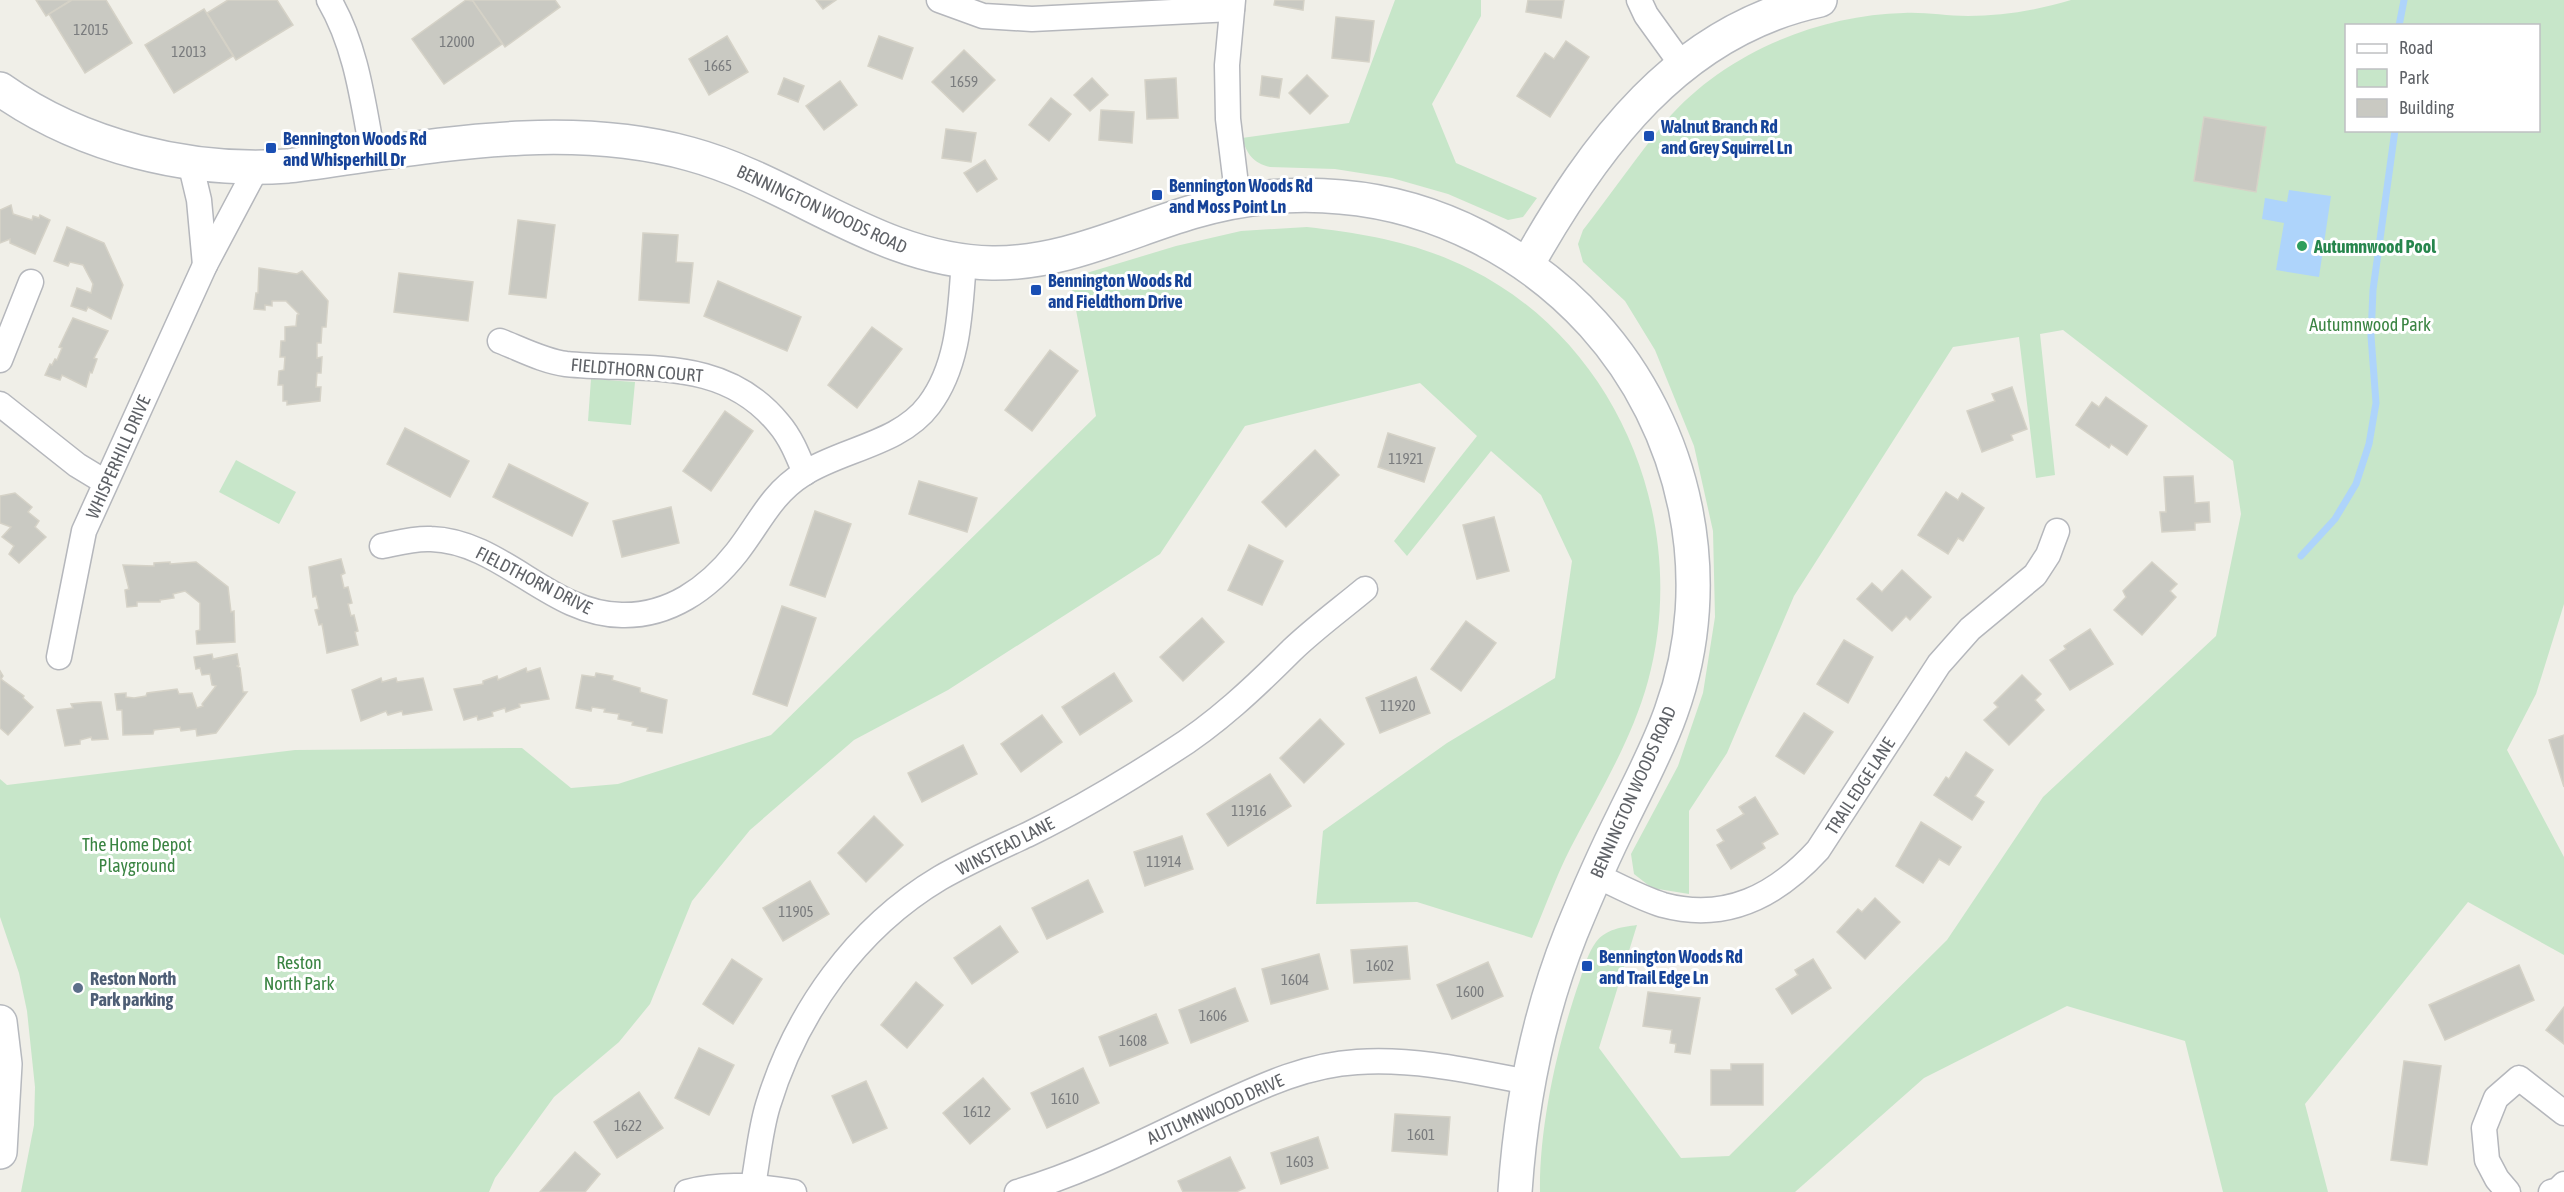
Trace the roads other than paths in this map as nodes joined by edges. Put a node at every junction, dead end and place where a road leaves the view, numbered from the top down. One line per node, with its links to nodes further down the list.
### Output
1 (329, 0): 8 (street)
2 (939, 0): 5 (street)
3 (1639, 0): 6 (street)
4 (1820, 0): 6 (street)
5 (1232, 4): 11 (street)
6 (1682, 64): 14 (street)
7 (0, 89): 9 (street, BENNINGTON WOODS ROAD)
8 (373, 156): 10 (street, BENNINGTON WOODS ROAD); 12 (street, BENNINGTON WOODS ROAD)
9 (189, 162): 10 (street, BENNINGTON WOODS ROAD); 13 (street)
10 (256, 169): 13 (street, WHISPERHILL DRIVE)
11 (1238, 201): 12 (street, BENNINGTON WOODS ROAD); 14 (street, BENNINGTON WOODS ROAD)
12 (964, 261): 19 (street, FIELDTHORN DRIVE)
13 (205, 265): 20 (street, WHISPERHILL DRIVE)
14 (1527, 265): 25 (street, BENNINGTON WOODS ROAD)
15 (31, 282): 17 (street)
16 (500, 341): 19 (street, FIELDTHORN COURT)
17 (0, 360)
18 (0, 404): 20 (street)
19 (805, 473): 22 (street, FIELDTHORN DRIVE)
20 (105, 482): 24 (street, WHISPERHILL DRIVE)
21 (2057, 531): 25 (street, TRAIL EDGE LANE)
22 (382, 546)
23 (1365, 589): 31 (street, WINSTEAD LANE)
24 (58, 657)
25 (1595, 875): 27 (street, BENNINGTON WOODS ROAD)
26 (0, 1022): 29 (street)
27 (1528, 1082): 34 (street, AUTUMNWOOD DRIVE); 35 (street, BENNINGTON WOODS ROAD)
28 (2564, 1113): 36 (street)
29 (0, 1152)
30 (2564, 1184): 37 (street)
31 (753, 1185): 32 (street); 33 (street)
32 (687, 1192)
33 (794, 1192)
34 (1017, 1192)
35 (1515, 1192)
36 (2508, 1192)
37 (2551, 1192)

